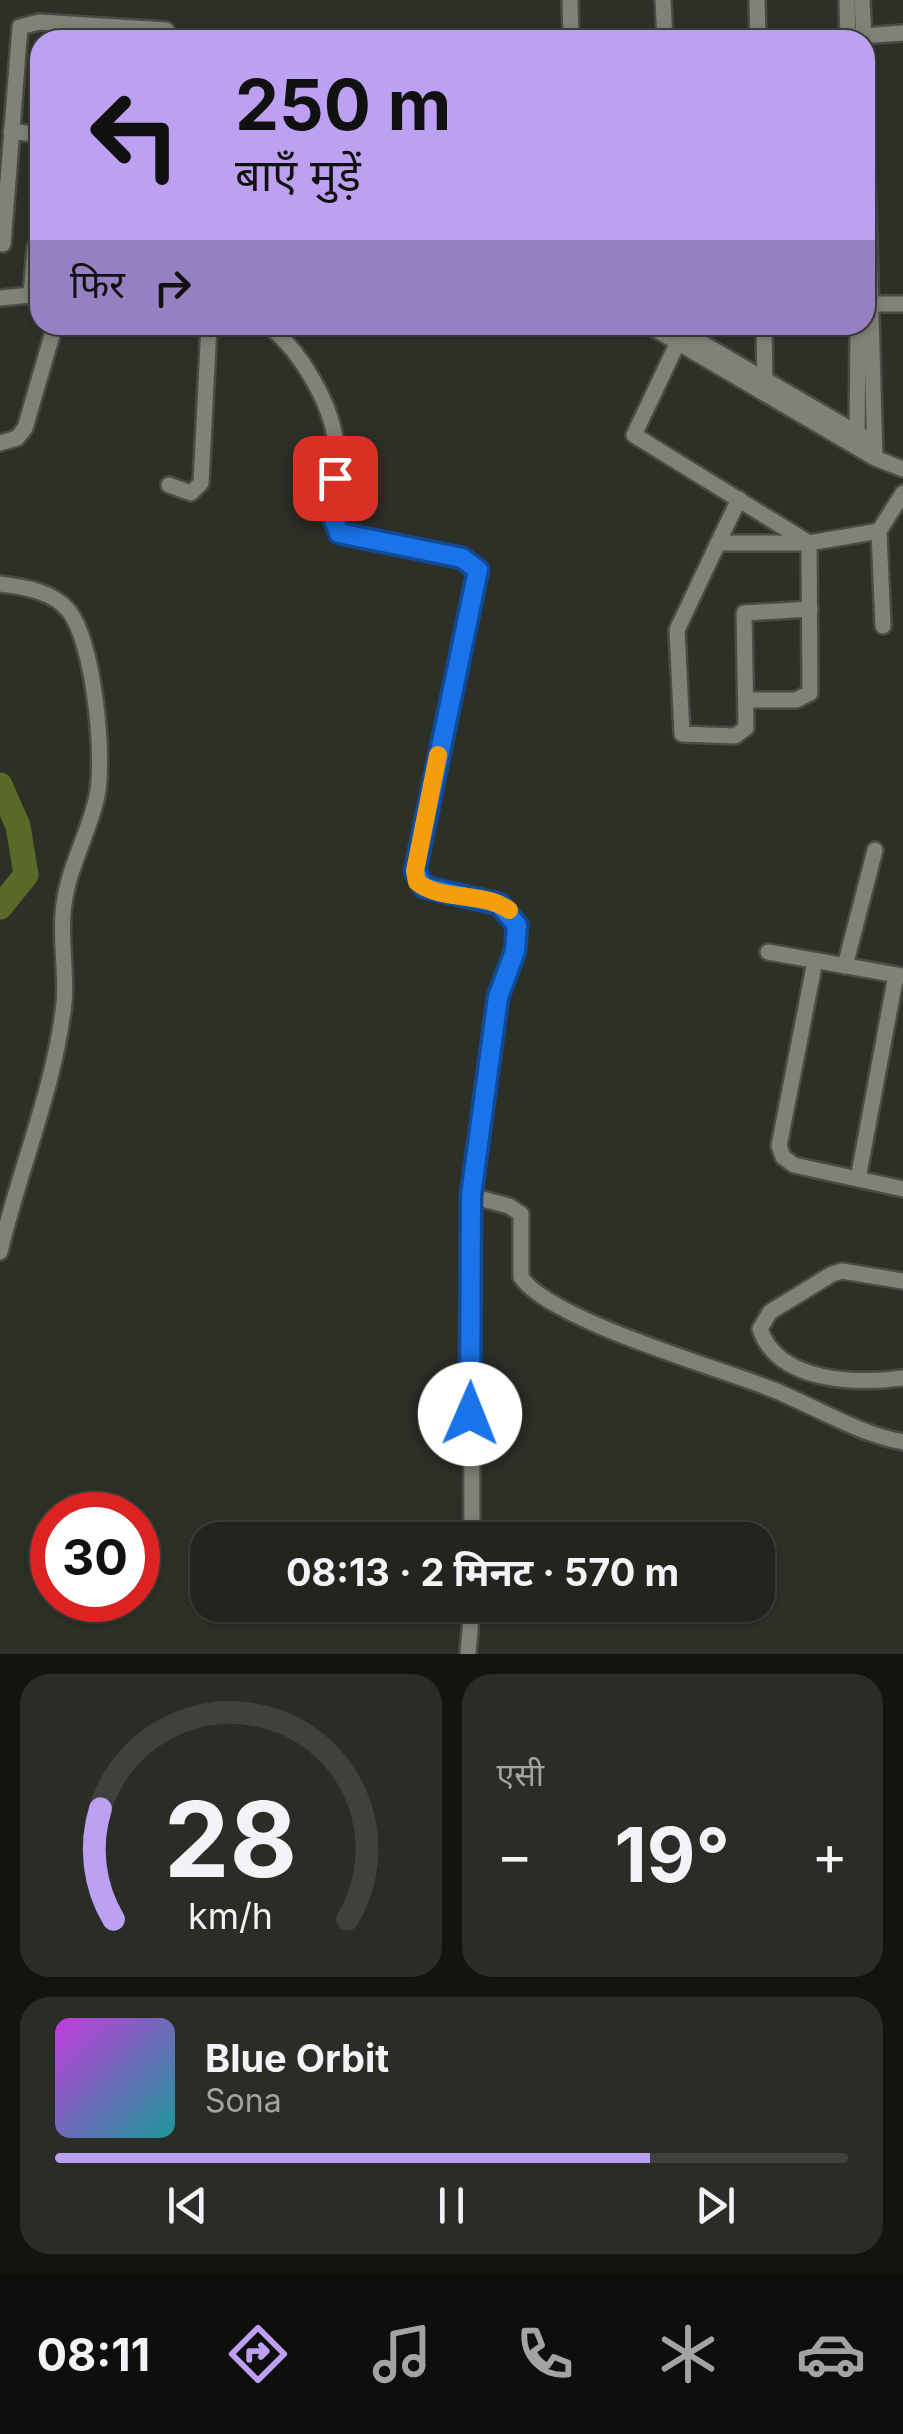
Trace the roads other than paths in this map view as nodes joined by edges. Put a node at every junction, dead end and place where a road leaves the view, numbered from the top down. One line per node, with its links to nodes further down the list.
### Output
1 (570, 0): 7 (street)
2 (664, 0): 8 (street)
3 (758, 0): 9 (street)
4 (847, 0): 10 (street)
5 (862, 0): 11 (street)
6 (79, 30): 14 (street)
7 (571, 30)
8 (666, 30)
9 (758, 30)
10 (854, 30)
11 (857, 30)
12 (903, 33): 13 (street)
13 (875, 36)
14 (10, 131): 15 (street); 16 (street)
15 (30, 134)
16 (2, 244): 17 (street)
17 (30, 246)
18 (0, 298): 19 (street)
19 (30, 300)
20 (875, 304): 21 (street)
21 (903, 304)
22 (51, 335): 32 (street)
23 (208, 335): 35 (street)
24 (276, 335): 52 (street)
25 (674, 335): 37 (street)
26 (684, 335): 30 (street)
27 (764, 335): 30 (street)
28 (858, 335): 31 (street)
29 (869, 335): 33 (street)
30 (765, 385): 31 (street)
31 (857, 440): 33 (street)
32 (0, 443)
33 (874, 450): 34 (street)
34 (903, 469)
35 (170, 485)
36 (903, 493): 38 (street)
37 (740, 499): 39 (street); 40 (street)
38 (879, 531): 40 (street); 43 (street)
39 (718, 542): 40 (street); 44 (street)
40 (809, 542): 42 (street)
41 (0, 584): 53 (street)
42 (810, 609): 44 (street); 44 (street)
43 (883, 626)
44 (746, 700)
45 (875, 850): 48 (street)
46 (768, 952): 47 (street)
47 (814, 961): 48 (street); 50 (street)
48 (844, 966): 49 (street)
49 (899, 976): 50 (street)
50 (858, 1180): 51 (street)
51 (903, 1189)
52 (471, 1196): 56 (street); 57 (street)
53 (0, 1252)
54 (903, 1281): 55 (street)
55 (903, 1378)
56 (903, 1442)
57 (472, 1522)
58 (471, 1622): 59 (street)
59 (468, 1654)

